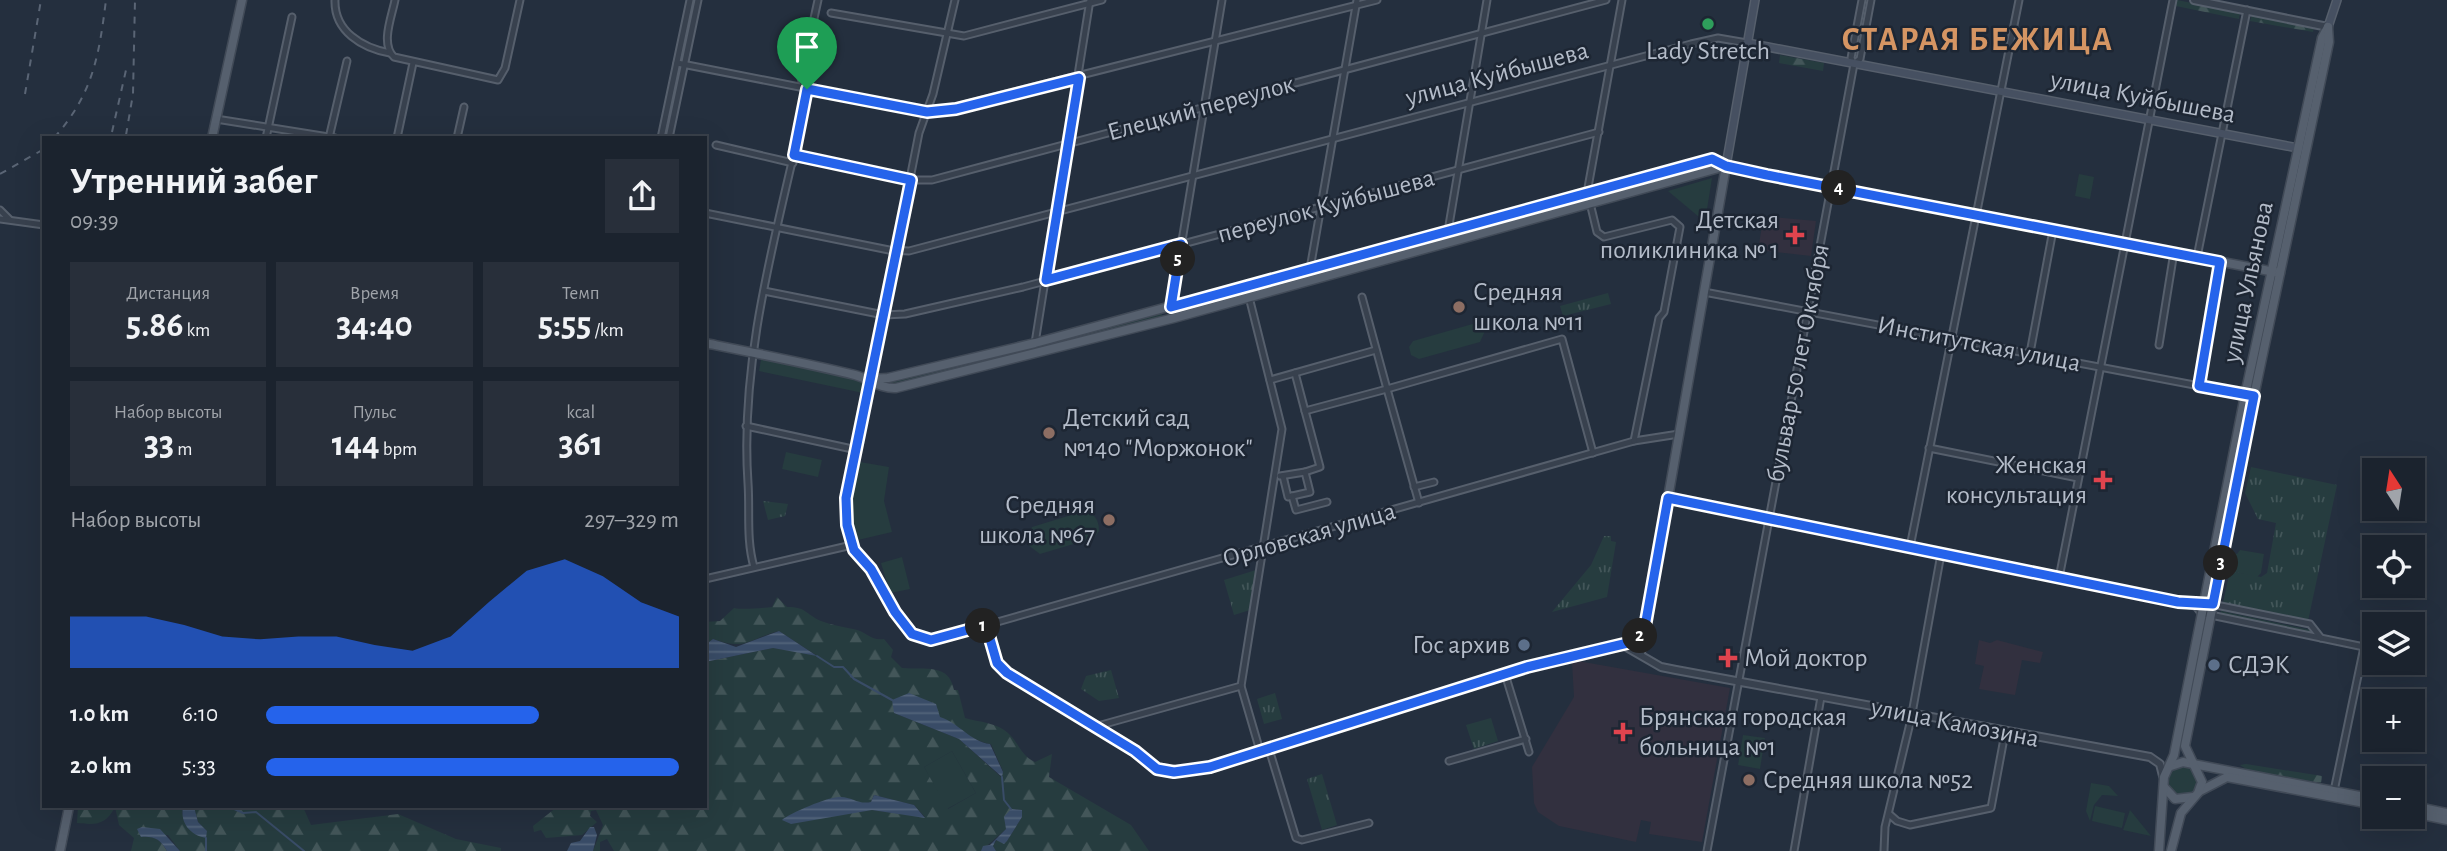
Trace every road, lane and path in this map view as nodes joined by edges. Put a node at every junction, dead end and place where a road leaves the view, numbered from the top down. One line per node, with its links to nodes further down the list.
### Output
1 (242, 0): 47 (main road)
2 (335, 0): 32 (street)
3 (395, 0): 32 (street)
4 (520, 0): 34 (street)
5 (690, 0): 35 (street)
6 (698, 0): 37 (street)
7 (818, 0): 41 (street)
8 (955, 0): 29 (street)
9 (1102, 0): 22 (street)
10 (1222, 0): 30 (street)
11 (1377, 0): 23 (street)
12 (1487, 0): 28 (street)
13 (1606, 0): 28 (street, Елецкий переулок)
14 (1622, 0): 38 (street)
15 (1755, 0): 31 (main road)
16 (1862, 0): 36 (street, бульвар 50 лет Октября)
17 (1871, 0): 36 (street)
18 (2018, 0): 42 (street)
19 (2173, 0): 48 (street)
20 (2194, 0): 24 (street)
21 (2337, 0): 27 (main road, улица Ульянова)
22 (1090, 2): 29 (street); 40 (street)
23 (1357, 3): 30 (street); 39 (street)
24 (2246, 10): 27 (street); 51 (street)
25 (831, 13): 29 (street)
26 (292, 17): 49 (street)
27 (2328, 27): 63 (main road, улица Ульянова)
28 (1483, 33): 39 (street, Елецкий переулок); 43 (street)
29 (948, 34): 46 (street)
30 (1215, 41): 40 (street); 45 (street)
31 (1747, 43): 36 (main road, улица Куйбышева); 38 (street, улица Куйбышева); 66 (main road)
32 (390, 53): 34 (street)
33 (347, 61): 55 (street)
34 (413, 63): 56 (street)
35 (677, 63): 37 (street); 58 (street)
36 (1854, 64): 42 (main road, улица Куйбышева); 70 (street, бульвар 50 лет Октября)
37 (684, 65): 41 (street); 59 (street)
38 (1611, 65): 43 (street, улица Куйбышева); 50 (street)
39 (1345, 69): 45 (street, Елецкий переулок); 60 (street)
40 (1079, 78): 46 (street); 61 (street)
41 (807, 89): 46 (street); 64 (street)
42 (2001, 91): 48 (main road, улица Куйбышева); 77 (street)
43 (1472, 103): 60 (street, улица Куйбышева); 67 (street)
44 (464, 107): 57 (street)
45 (1205, 107): 61 (street, Елецкий переулок); 68 (street)
46 (927, 112): 69 (street)
47 (216, 118): 49 (street); 52 (main road)
48 (2150, 120): 51 (main road, улица Куйбышева); 84 (street)
49 (269, 127): 53 (street); 54 (street)
50 (1599, 132): 67 (street, переулок Куйбышева); 71 (street)
51 (2222, 134): 63 (main road, улица Куйбышева); 88 (street)
52 (212, 136)
53 (267, 136)
54 (320, 136)
55 (331, 136)
56 (397, 136)
57 (457, 136)
58 (661, 136)
59 (669, 136)
60 (1334, 139): 68 (street, улица Куйбышева); 73 (street)
61 (1068, 144): 69 (street, Елецкий переулок); 75 (street)
62 (716, 145): 65 (street)
63 (2302, 149): 91 (main road, улица Ульянова)
64 (794, 155): 65 (street); 69 (street, Елецкий переулок)
65 (793, 163): 81 (street)
66 (1726, 166): 70 (main road); 71 (main road); 72 (main road); 94 (main road)
67 (1459, 169): 73 (street, переулок Куйбышева); 83 (street)
68 (1194, 176): 75 (street, улица Куйбышева); 85 (street)
69 (911, 180): 86 (street)
70 (1832, 186): 77 (main road); 98 (street, бульвар 50 лет Октября)
71 (1587, 193): 72 (main road); 83 (main road)
72 (1590, 203): 95 (main road); 118 (street)
73 (1320, 206): 85 (street, переулок Куйбышева); 90 (street)
74 (0, 210): 79 (street)
75 (1057, 212): 86 (street, улица Куйбышева); 92 (street)
76 (707, 213): 81 (street, улица Куйбышева)
77 (1976, 214): 82 (main road); 101 (street)
78 (0, 219): 79 (street)
79 (12, 221): 80 (street)
80 (42, 225)
81 (778, 228): 86 (street, улица Куйбышева); 93 (street)
82 (2053, 230): 84 (main road); 107 (street)
83 (1448, 231): 90 (main road)
84 (2126, 243): 87 (main road); 108 (street)
85 (1181, 244): 92 (street, переулок Куйбышева); 97 (street)
86 (897, 251): 99 (street)
87 (2174, 252): 88 (main road); 104 (street)
88 (2197, 257): 89 (main road)
89 (2220, 262): 91 (main road); 112 (street)
90 (1310, 269): 97 (main road)
91 (2276, 272): 114 (main road, улица Ульянова)
92 (1046, 280): 99 (street, переулок Куйбышева); 103 (street)
93 (764, 291): 99 (street, переулок Куйбышева); 106 (street)
94 (1704, 292): 98 (street, Институтская улица); 117 (main road)
95 (1249, 297): 100 (main road); 111 (street)
96 (1362, 297): 105 (street)
97 (1171, 307): 100 (main road); 103 (main road)
98 (1808, 313): 101 (street, Институтская улица); 132 (street, бульвар 50 лет Октября)
99 (884, 314): 110 (street)
100 (1174, 318): 110 (main road)
101 (1951, 338): 107 (street, Институтская улица); 119 (street)
102 (707, 343): 106 (main road)
103 (1035, 343): 110 (main road)
104 (2159, 345)
105 (1376, 350): 109 (street); 113 (street)
106 (754, 352): 110 (main road); 116 (street)
107 (2030, 353): 108 (street, Институтская улица)
108 (2101, 367): 112 (street, Институтская улица); 125 (street)
109 (1295, 373): 111 (street); 115 (street)
110 (871, 379): 120 (street)
111 (1270, 380): 123 (street)
112 (2199, 386): 114 (street, Институтская улица)
113 (1387, 389): 115 (street); 121 (street); 127 (street)
114 (2249, 396): 140 (main road, улица Ульянова)
115 (1305, 411): 122 (street)
116 (746, 426): 120 (street); 137 (street)
117 (1679, 434): 118 (street, Орловская улица); 129 (main road)
118 (1634, 441): 121 (street, Орловская улица)
119 (1929, 448): 125 (street); 134 (street)
120 (857, 450): 133 (street)
121 (1593, 453): 131 (street, Орловская улица)
122 (1304, 471): 124 (street); 128 (street)
123 (1275, 475): 124 (street); 135 (street)
124 (1283, 476): 128 (street)
125 (2078, 478): 138 (street)
126 (1434, 482): 127 (street)
127 (1414, 487): 131 (street)
128 (1292, 496): 130 (street)
129 (1668, 498): 132 (main road); 143 (street)
130 (1327, 502)
131 (1419, 503): 135 (street, Орловская улица)
132 (1768, 519): 134 (main road); 148 (street, бульвар 50 лет Октября)
133 (852, 545): 137 (street); 142 (street, Орловская улица)
134 (1910, 547): 136 (main road)
135 (1263, 548): 142 (street, Орловская улица); 149 (street)
136 (1941, 554): 138 (main road); 151 (street)
137 (754, 567): 139 (street)
138 (2059, 578): 140 (main road)
139 (707, 579)
140 (2204, 604): 141 (main road, улица Ульянова); 141 (street); 144 (street)
141 (2206, 614): 144 (street); 159 (main road, улица Ульянова); 160 (main road, улица Ульянова)
142 (986, 625): 152 (street)
143 (1644, 632): 145 (street); 146 (street)
144 (2321, 638): 163 (street)
145 (1621, 644): 146 (street, улица Камозина); 147 (street)
146 (1641, 653): 148 (street, улица Камозина)
147 (1505, 674): 154 (street); 155 (street)
148 (1737, 681): 150 (street, улица Камозина); 175 (street, бульвар 50 лет Октября)
149 (1241, 686): 152 (street); 156 (street)
150 (1821, 697): 151 (street, улица Камозина); 176 (street)
151 (1912, 715): 153 (street, улица Камозина); 170 (street)
152 (1094, 727): 161 (street)
153 (2005, 733): 162 (street, улица Камозина); 170 (street)
154 (1525, 739): 157 (street); 158 (street)
155 (1269, 749): 156 (street); 173 (street)
156 (1261, 751): 161 (street)
157 (1529, 752)
158 (1449, 761)
159 (2171, 766): 160 (main road); 162 (main road)
160 (2194, 766): 163 (main road); 164 (main road)
161 (1174, 772)
162 (2164, 781): 164 (main road); 178 (main road)
163 (2334, 794): 164 (main road); 165 (main road); 166 (main road)
164 (2196, 795): 179 (main road)
165 (2362, 797)
166 (2362, 802)
167 (69, 808): 174 (main road)
168 (2425, 808): 169 (main road)
169 (2447, 813)
170 (1889, 814): 177 (street)
171 (2425, 815): 172 (main road)
172 (2447, 820)
173 (1369, 823)
174 (60, 851)
175 (1707, 851)
176 (1794, 851)
177 (1884, 851)
178 (2159, 851)
179 (2171, 851)

